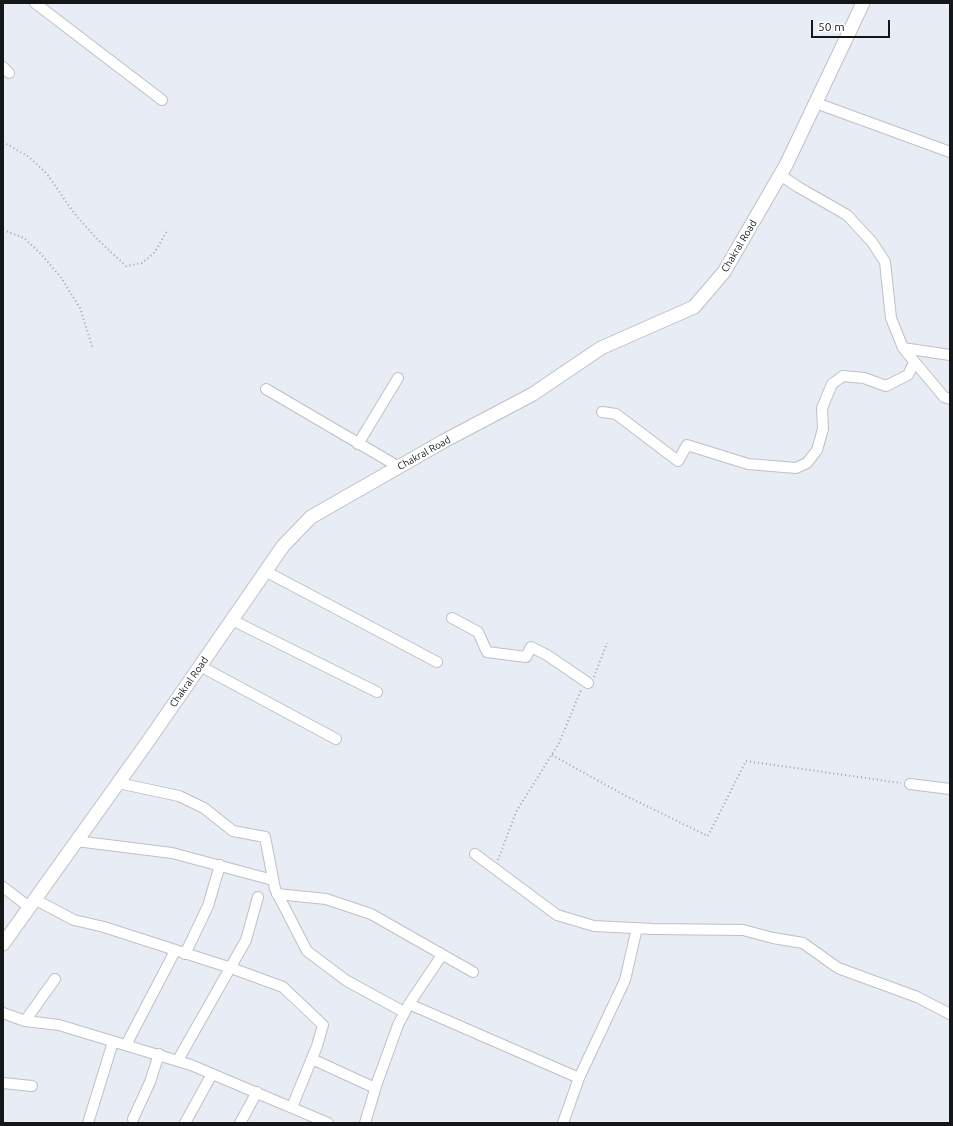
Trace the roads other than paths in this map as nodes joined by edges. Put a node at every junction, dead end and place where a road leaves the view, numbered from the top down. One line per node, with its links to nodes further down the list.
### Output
1 (35, 3): 3 (street)
2 (863, 3): 4 (street, Chakral Road)
3 (162, 100)
4 (816, 103): 5 (street); 6 (street, Chakral Road)
5 (950, 152)
6 (780, 174): 7 (street); 15 (street, Chakral Road)
7 (903, 348): 8 (street); 9 (street)
8 (950, 355)
9 (914, 363): 12 (street); 13 (street)
10 (398, 378): 14 (street)
11 (266, 389): 14 (street)
12 (950, 399)
13 (602, 412)
14 (358, 444): 15 (street)
15 (399, 467): 16 (street, Chakral Road)
16 (265, 571): 18 (street, Chakral Road); 19 (street)
17 (452, 618): 21 (street)
18 (232, 620): 20 (street, Chakral Road); 22 (street)
19 (437, 662)
20 (200, 666): 23 (street); 24 (street, Chakral Road)
21 (588, 683)
22 (377, 692)
23 (336, 739)
24 (118, 783): 27 (street, Chakral Road); 30 (street)
25 (910, 784): 26 (street)
26 (950, 789)
27 (76, 841): 29 (street); 34 (street, Chakral Road)
28 (475, 854): 35 (street)
29 (220, 865): 30 (street); 38 (street)
30 (273, 880): 32 (street)
31 (3, 887): 34 (street)
32 (277, 894): 39 (street); 45 (street)
33 (258, 897): 40 (street)
34 (32, 903): 36 (street, Chakral Road); 37 (street)
35 (637, 928): 43 (street); 55 (street)
36 (3, 944)
37 (175, 951): 38 (street); 50 (street)
38 (185, 954): 40 (street)
39 (442, 955): 41 (street); 45 (street)
40 (231, 968): 52 (street); 53 (street)
41 (473, 972)
42 (55, 979): 48 (street)
43 (935, 1006): 44 (street); 47 (street)
44 (950, 1007)
45 (406, 1008): 55 (street); 58 (street)
46 (3, 1012): 48 (street)
47 (950, 1014)
48 (25, 1021): 49 (street)
49 (113, 1042): 50 (street); 62 (street)
50 (126, 1045): 51 (street)
51 (159, 1054): 53 (street); 61 (street)
52 (312, 1059): 58 (street); 60 (street)
53 (178, 1060): 54 (street)
54 (212, 1074): 59 (street); 63 (street)
55 (579, 1078): 67 (street)
56 (3, 1083): 57 (street)
57 (32, 1086)
58 (375, 1088): 66 (street)
59 (257, 1092): 60 (street); 64 (street)
60 (292, 1107): 65 (street)
61 (133, 1119)
62 (88, 1123)
63 (185, 1123)
64 (240, 1123)
65 (328, 1123)
66 (365, 1123)
67 (563, 1123)

